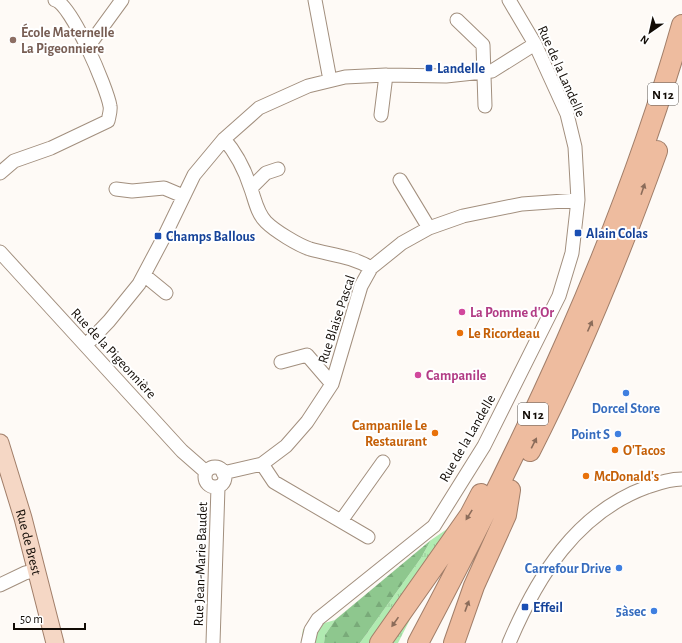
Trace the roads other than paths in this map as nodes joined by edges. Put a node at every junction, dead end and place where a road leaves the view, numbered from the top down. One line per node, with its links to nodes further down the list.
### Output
1 (55, 0): 8 (street)
2 (122, 0): 8 (street)
3 (315, 0): 12 (street)
4 (509, 0): 7 (street, Rue de la Landelle)
5 (457, 20): 10 (street)
6 (682, 25): 18 (highway, N 12)
7 (535, 44): 10 (street); 23 (street, Rue de la Landelle)
8 (87, 48): 17 (street)
9 (682, 71): 39 (highway, N 12, one-way to 9)
10 (484, 72): 11 (street); 13 (street)
11 (386, 75): 12 (street); 14 (street)
12 (330, 80): 15 (street)
13 (485, 106)
14 (381, 115)
15 (224, 138): 20 (street); 22 (street)
16 (278, 170): 20 (street)
17 (0, 174)
18 (632, 178): 47 (highway, one-way to 47); 48 (highway, N 12)
19 (400, 180): 24 (street)
20 (251, 188): 26 (street)
21 (116, 189): 22 (street)
22 (183, 196): 27 (street)
23 (578, 200): 24 (street, Rue Blaise Pascal); 46 (street, Rue de la Landelle)
24 (429, 228): 26 (street, Rue Blaise Pascal)
25 (0, 252): 29 (street, Rue de la Pigeonnière)
26 (370, 268): 31 (street, Rue Blaise Pascal)
27 (144, 275): 28 (street); 29 (street)
28 (166, 293)
29 (86, 345): 35 (street, Rue de la Pigeonnière)
30 (281, 362): 31 (street)
31 (332, 384): 34 (street, Rue Blaise Pascal)
32 (0, 443): 42 (main road, Rue de Brest)
33 (383, 462): 40 (street)
34 (262, 464): 36 (street, Rue Blaise Pascal); 40 (street)
35 (206, 472): 36 (street); 38 (street)
36 (224, 473): 38 (street)
37 (682, 478): 51 (street)
38 (218, 487): 45 (street, Rue Jean-Marie Baudet)
39 (510, 490): 49 (highway, N 12); 50 (highway, one-way to 39)
40 (341, 521): 41 (street)
41 (368, 537)
42 (37, 570): 43 (street); 44 (main road, Rue de Brest)
43 (0, 585)
44 (55, 643)
45 (213, 643)
46 (308, 643)
47 (380, 643)
48 (418, 643)
49 (429, 643)
50 (454, 643)
51 (509, 643)

